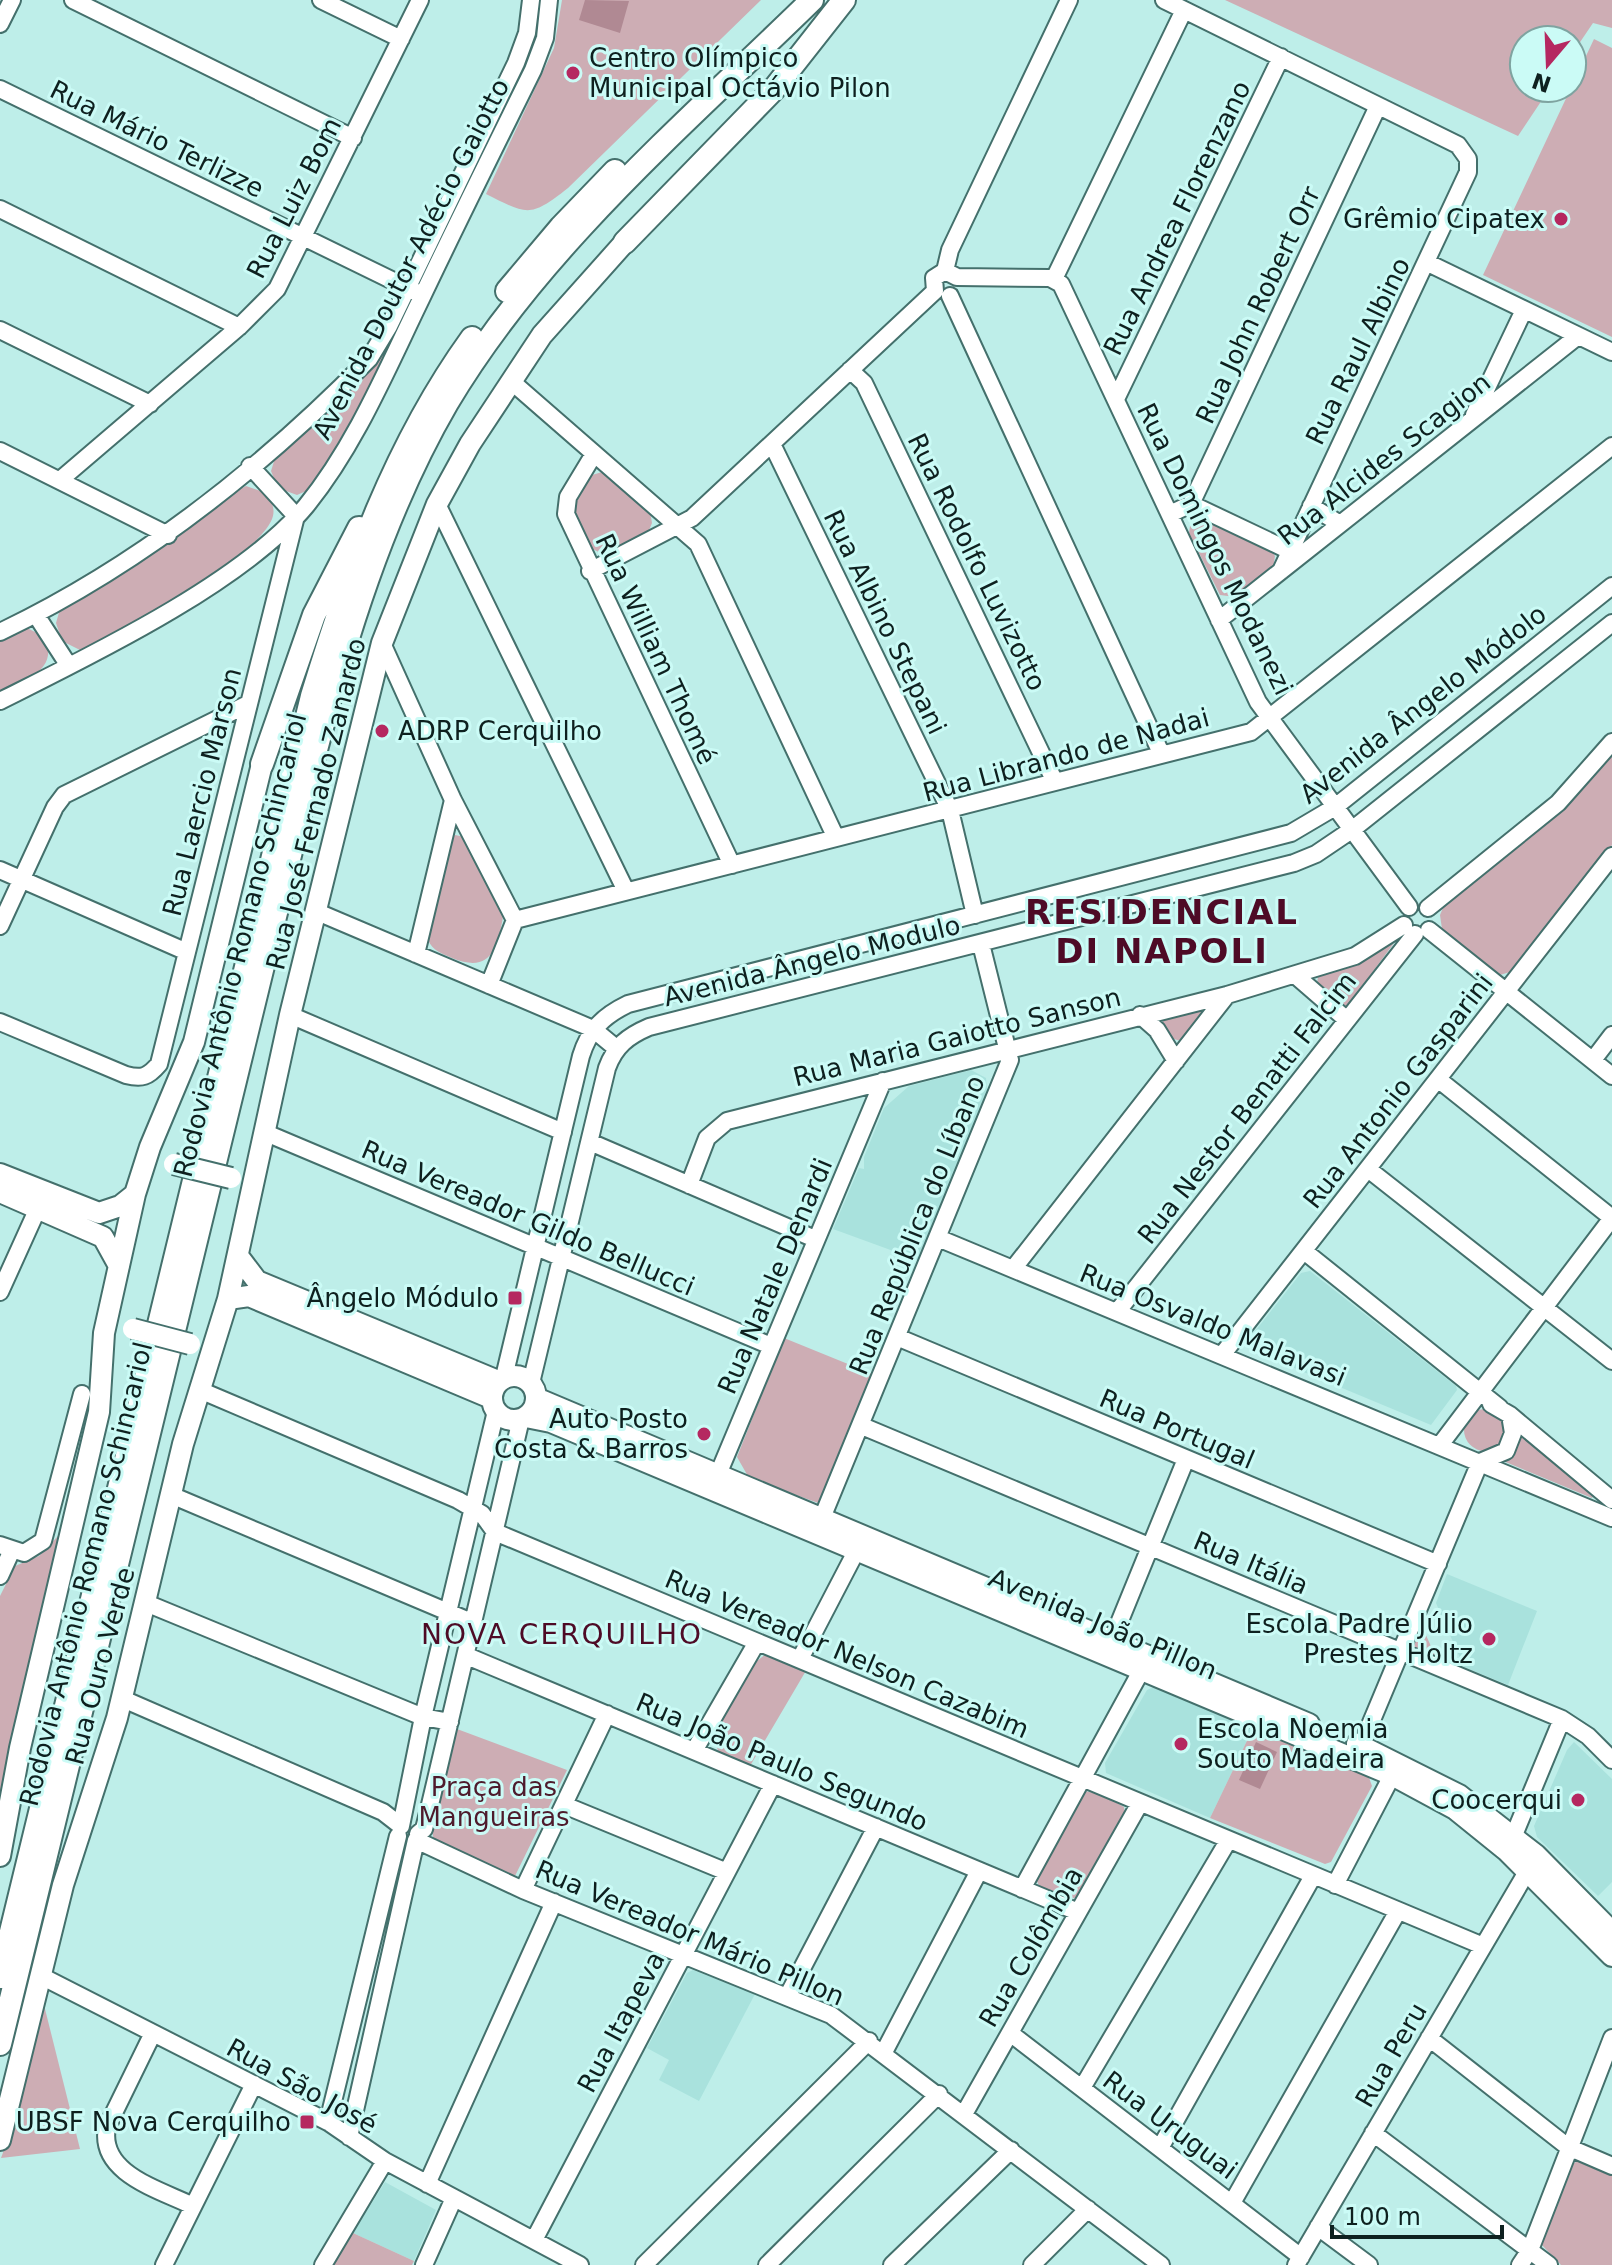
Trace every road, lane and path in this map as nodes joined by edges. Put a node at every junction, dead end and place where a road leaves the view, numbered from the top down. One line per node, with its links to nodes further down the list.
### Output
1 (12, 0): 13 (street)
2 (73, 0): 18 (street)
3 (321, 0): 14 (street)
4 (420, 0): 14 (street, Rua Luiz Bom)
5 (531, 0): 25 (street, Avenida Doutor Adécio Gaiotto)
6 (549, 0): 25 (street, Avenida Doutor Adécio Gaiotto)
7 (791, 0): 42 (highway, Rodovia Antônio Romano Schincariol)
8 (812, 0): 215 (highway, Rodovia Antônio Romano Schincariol)
9 (844, 0): 21 (highway)
10 (1069, 0): 23 (street)
11 (1164, 0): 12 (street, Rua Raul Albino)
12 (1184, 10): 15 (street, Rua Raul Albino); 24 (street)
13 (0, 24)
14 (401, 39): 18 (street, Rua Luiz Bom)
15 (1281, 57): 17 (street, Rua Raul Albino); 34 (street, Rua Andrea Florenzano)
16 (0, 89): 20 (street, Rua Mário Terlizze)
17 (1378, 106): 22 (street, Rua Raul Albino); 45 (street, Rua John Robert Orr)
18 (353, 138): 20 (street, Rua Luiz Bom)
19 (0, 209): 28 (street)
20 (304, 237): 25 (street, Rua Mário Terlizze); 28 (street, Rua Luiz Bom)
21 (625, 242): 33 (main road, Rua José Fernado Zanardo)
22 (1428, 263): 27 (street); 46 (street, Rua Raul Albino)
23 (951, 274): 24 (street); 26 (street)
24 (1054, 279): 34 (street, Rua Domingos Modanezi)
25 (415, 291): 41 (street, Avenida Doutor Adécio Gaiotto); 48 (street, Avenida Doutor Adécio Gaiotto)
26 (942, 294): 32 (street); 66 (street)
27 (1524, 310): 30 (street); 36 (street)
28 (239, 327): 35 (street, Rua Luiz Bom)
29 (0, 330): 35 (street)
30 (1578, 336): 31 (street); 36 (street, Rua Alcides Scagion)
31 (1612, 352)
32 (850, 370): 37 (street); 68 (street, Rua Rodolfo Luvizotto)
33 (511, 381): 40 (street); 44 (main road, Rua José Fernado Zanardo)
34 (1116, 399): 47 (street, Rua Domingos Modanezi)
35 (150, 404): 43 (street, Rua Luiz Bom)
36 (1471, 420): 49 (street, Rua Alcides Scagion)
37 (772, 444): 50 (street); 71 (street, Rua Albino Stepani)
38 (1612, 446): 64 (street, Rua Librando de Nadai)
39 (0, 451): 43 (street)
40 (594, 454): 50 (street); 53 (street, Rua William Thomé)
41 (250, 466): 48 (street); 51 (street, Avenida Doutor Adécio Gaiotto)
42 (392, 472): 67 (highway); 208 (highway, Rodovia Antônio Romano Schincariol)
43 (60, 480): 51 (street)
44 (437, 504): 60 (main road, Rua José Fernado Zanardo); 78 (street)
45 (1191, 504): 47 (street); 52 (street)
46 (1311, 506): 49 (street); 52 (street, Rua Raul Albino)
47 (1170, 514): 57 (street, Rua Domingos Modanezi)
48 (296, 516): 61 (street, Avenida Doutor Adécio Gaiotto); 63 (street, Rua Laercio Marson)
49 (1340, 524): 54 (street, Rua Alcides Scagion)
50 (678, 526): 53 (street); 73 (street)
51 (168, 535): 56 (street, Avenida Doutor Adécio Gaiotto)
52 (1290, 551): 54 (street, Rua Raul Albino)
53 (590, 571): 75 (street, Rua William Thomé)
54 (1281, 571): 57 (street, Rua Alcides Scagion)
55 (1612, 586): 70 (street, Avenida Ângelo Módolo)
56 (36, 615): 59 (street, Avenida Doutor Adécio Gaiotto); 61 (street)
57 (1219, 620): 64 (street, Rua Domingos Modanezi)
58 (1612, 623): 72 (street, Avenida Ângelo Módolo)
59 (0, 632)
60 (382, 643): 69 (street); 82 (main road, Rua José Fernado Zanardo)
61 (69, 666): 62 (street, Avenida Doutor Adécio Gaiotto)
62 (0, 701)
63 (248, 704): 77 (street); 90 (street, Rua Laercio Marson)
64 (1270, 718): 66 (street, Rua Librando de Nadai); 70 (street, Rua Domingos Modanezi)
65 (1612, 742): 81 (street)
66 (1161, 753): 68 (street, Rua Librando de Nadai)
67 (262, 764): 118 (main road)
68 (1054, 780): 71 (street, Rua Librando de Nadai)
69 (453, 800): 84 (street); 92 (street)
70 (1335, 807): 72 (street, Rua Domingos Modanezi); 79 (street, Avenida Ângelo Módolo)
71 (950, 810): 73 (street, Rua Librando de Nadai); 83 (street, Rua Albino Stepani)
72 (1353, 829): 80 (street, Rua Domingos Modanezi); 88 (street, Avenida Ângelo Modulo)
73 (836, 838): 75 (street, Rua Librando de Nadai)
74 (1612, 856): 95 (street, Rua Antonio Gasparini)
75 (732, 865): 78 (street, Rua Librando de Nadai)
76 (0, 870): 77 (street)
77 (20, 879): 85 (street); 90 (street)
78 (626, 891): 84 (street, Rua Librando de Nadai)
79 (1010, 906): 83 (street, Avenida Ângelo Módolo); 88 (street)
80 (1409, 907): 81 (street); 87 (street)
81 (1428, 908): 87 (street)
82 (315, 911): 92 (street); 97 (main road, Rua José Fernado Zanardo)
83 (975, 915): 86 (street, Avenida Ângelo Modulo)
84 (515, 920): 94 (street)
85 (0, 926)
86 (934, 926): 91 (street); 101 (street, Avenida Ângelo Modulo)
87 (1416, 930): 93 (street, Rua Maria Gaiotto Sanson); 95 (street); 99 (street, Rua Nestor Benatti Falcim)
88 (1017, 934): 89 (street, Avenida Ângelo Modulo)
89 (981, 944): 91 (street, Avenida Ângelo Modulo); 104 (street, Rua República do Líbano)
90 (187, 952): 100 (street, Rua Laercio Marson)
91 (941, 953): 103 (street, Avenida Ângelo Modulo)
92 (416, 954): 94 (street)
93 (1295, 975): 96 (street, Rua Maria Gaiotto Sanson); 99 (street)
94 (489, 985): 101 (street)
95 (1506, 992): 105 (street); 108 (street, Rua Antonio Gasparini)
96 (1227, 995): 98 (street, Rua Maria Gaiotto Sanson); 106 (street)
97 (290, 1015): 112 (street); 113 (main road, Rua José Fernado Zanardo)
98 (1140, 1015): 104 (street, Rua Maria Gaiotto Sanson); 106 (street)
99 (1347, 1020): 135 (street, Rua Nestor Benatti Falcim)
100 (0, 1022)
101 (593, 1029): 103 (street); 112 (street)
102 (1612, 1035): 105 (street)
103 (616, 1048): 114 (street)
104 (1008, 1049): 109 (street, Rua Maria Gaiotto Sanson); 123 (street, Rua República do Líbano)
105 (1593, 1060): 107 (street)
106 (1176, 1061): 130 (street)
107 (1612, 1076)
108 (1439, 1080): 115 (street, Rua Antonio Gasparini); 122 (street)
109 (883, 1081): 110 (street, Rua Maria Gaiotto Sanson); 111 (street, Rua Natale Denardi)
110 (845, 1091): 111 (street); 117 (street, Rua Maria Gaiotto Sanson)
111 (863, 1129): 124 (street, Rua Natale Denardi)
112 (563, 1132): 125 (street)
113 (266, 1133): 120 (main road, Rua José Fernado Zanardo); 125 (street, Rua Vereador Gildo Bellucci)
114 (590, 1142): 117 (street); 128 (street)
115 (1368, 1169): 126 (street, Rua Antonio Gasparini); 134 (street)
116 (0, 1174): 118 (main road)
117 (689, 1185): 124 (street)
118 (137, 1187): 120 (main road, bridge); 129 (main road)
119 (0, 1192): 121 (main road)
120 (252, 1200): 127 (main road, Rua José Fernado Zanardo)
121 (38, 1208): 129 (main road); 131 (street)
122 (1612, 1218): 134 (street)
123 (938, 1238): 130 (street, Rua Osvaldo Malavasi); 137 (street, Rua República do Líbano)
124 (815, 1239): 138 (street, Rua Natale Denardi)
125 (536, 1247): 128 (street, Rua Vereador Gildo Bellucci); 143 (street)
126 (1304, 1251): 139 (street, Rua Antonio Gasparini); 144 (street)
127 (238, 1256): 132 (main road, Rua José Fernado Zanardo); 143 (main road)
128 (561, 1258): 138 (street, Rua Vereador Gildo Bellucci); 142 (street)
129 (119, 1266): 133 (main road)
130 (1013, 1269): 135 (street, Rua Osvaldo Malavasi)
131 (0, 1292)
132 (228, 1299): 136 (main road, Rua Ouro Verde); 143 (main road)
133 (110, 1303): 136 (main road, bridge); 192 (main road)
134 (1545, 1309): 140 (street); 144 (street)
135 (1117, 1312): 139 (street, Rua Osvaldo Malavasi)
136 (218, 1334): 141 (main road, Rua Ouro Verde)
137 (897, 1337): 149 (street, Rua República do Líbano); 151 (street, Rua Portugal)
138 (771, 1346): 153 (street, Rua Natale Denardi)
139 (1222, 1355): 150 (street, Rua Osvaldo Malavasi)
140 (1612, 1361)
141 (202, 1391): 154 (main road, Rua Ouro Verde); 156 (street, Rua Vereador Nelson Cazabim)
142 (534, 1391): 143 (main road, Avenida João Pillon); 148 (main road); 153 (main road, Avenida João Pillon)
143 (498, 1392): 148 (main road, Avenida João Pillon); 156 (street)
144 (1481, 1392): 146 (street); 147 (street)
145 (82, 1394): 162 (street)
146 (1505, 1411): 147 (street); 152 (street); 155 (street)
147 (1464, 1414): 150 (street); 152 (street)
148 (524, 1418): 153 (main road, Avenida João Pillon); 159 (street)
149 (862, 1426): 157 (street, Rua República do Líbano); 161 (street, Rua Itália)
150 (1440, 1445): 152 (street, Rua Osvaldo Malavasi)
151 (1186, 1459): 161 (street); 163 (street, Rua Portugal)
152 (1475, 1460): 158 (street, Rua Osvaldo Malavasi); 163 (street)
153 (715, 1482): 157 (main road, Avenida João Pillon); 160 (main road, Avenida João Pillon)
154 (171, 1495): 165 (main road, Rua Ouro Verde); 166 (street)
155 (1612, 1500)
156 (473, 1508): 159 (street, Rua Vereador Nelson Cazabim); 166 (street)
157 (822, 1518): 160 (main road, Avenida João Pillon)
158 (1612, 1518)
159 (495, 1532): 167 (street); 168 (street, Rua Vereador Nelson Cazabim)
160 (861, 1542): 169 (main road, Avenida João Pillon); 172 (street)
161 (1150, 1547): 169 (street); 170 (street, Rua Itália)
162 (6, 1548): 164 (street)
163 (1438, 1564): 170 (street)
164 (0, 1576)
165 (146, 1603): 174 (main road, Rua Ouro Verde); 176 (street)
166 (448, 1612): 167 (street); 176 (street)
167 (474, 1623): 171 (street)
168 (757, 1642): 172 (street, Rua Vereador Nelson Cazabim); 179 (street)
169 (1109, 1647): 173 (main road, Avenida João Pillon)
170 (1401, 1652): 177 (street, Rua Itália); 180 (street)
171 (467, 1656): 175 (street, Rua João Paulo Segundo); 178 (street)
172 (800, 1659): 183 (street, Rua Vereador Nelson Cazabim)
173 (1146, 1662): 180 (main road, Avenida João Pillon); 183 (street)
174 (123, 1699): 188 (street); 207 (main road, Rua Ouro Verde)
175 (607, 1714): 179 (street, Rua João Paulo Segundo); 186 (street)
176 (423, 1717): 178 (street); 188 (street)
177 (1562, 1719): 181 (street, Rua Itália); 189 (street)
178 (450, 1722): 190 (street)
179 (694, 1751): 184 (street, Rua João Paulo Segundo)
180 (1359, 1753): 182 (main road, Avenida João Pillon)
181 (1612, 1760)
182 (1395, 1769): 189 (main road, Avenida João Pillon); 193 (main road, Avenida João Pillon); 197 (street)
183 (1083, 1779): 185 (street, Rua Vereador Nelson Cazabim); 198 (street)
184 (773, 1784): 187 (street, Rua João Paulo Segundo); 195 (street, Rua Itapeva)
185 (1140, 1803): 191 (street, Rua Vereador Nelson Cazabim); 202 (street, Rua Colômbia)
186 (564, 1805): 195 (street); 199 (street)
187 (876, 1827): 194 (street, Rua João Paulo Segundo); 209 (street)
188 (399, 1831): 190 (street, Rua Vereador Mário Pillon); 221 (street)
189 (1514, 1835): 193 (main road, Avenida João Pillon)
190 (417, 1837): 199 (street, Rua Vereador Mário Pillon); 223 (street)
191 (1228, 1841): 196 (street, Rua Vereador Nelson Cazabim); 218 (street)
192 (0, 1856)
193 (1528, 1863): 203 (main road, Avenida João Pillon); 204 (street, Rua Peru); 206 (main road, Avenida João Pillon)
194 (979, 1871): 198 (street, Rua João Paulo Segundo); 216 (street)
195 (727, 1872): 205 (street, Rua Itapeva)
196 (1313, 1876): 197 (street, Rua Vereador Nelson Cazabim); 226 (street)
197 (1335, 1885): 201 (street, Rua Vereador Nelson Cazabim)
198 (1022, 1889): 202 (street, Rua João Paulo Segundo)
199 (523, 1890): 200 (street, Rua Vereador Mário Pillon)
200 (554, 1902): 205 (street, Rua Vereador Mário Pillon); 230 (street)
201 (1398, 1911): 204 (street, Rua Vereador Nelson Cazabim); 232 (street)
202 (1078, 1912): 211 (street, Rua Colômbia)
203 (1612, 1932)
204 (1483, 1946): 212 (street, Rua Peru)
205 (683, 1955): 209 (street, Rua Vereador Mário Pillon); 236 (street, Rua Itapeva)
206 (1612, 1956)
207 (41, 1976): 210 (street, Rua São José); 224 (main road, Rua Ouro Verde)
208 (0, 1977)
209 (787, 1997): 214 (street, Rua Vereador Mário Pillon)
210 (153, 2033): 217 (street, Rua São José); 233 (street)
211 (1010, 2033): 218 (street, Rua Uruguai); 220 (street, Rua Colômbia)
212 (1429, 2038): 222 (street, Rua Peru); 225 (street)
213 (1612, 2038): 225 (street)
214 (869, 2041): 216 (street, Rua Vereador Mário Pillon); 244 (street)
215 (0, 2044)
216 (884, 2052): 219 (street, Rua Vereador Mário Pillon)
217 (254, 2084): 221 (street, Rua São José); 233 (street)
218 (1082, 2088): 226 (street, Rua Uruguai)
219 (939, 2094): 220 (street, Rua Vereador Mário Pillon); 245 (street)
220 (964, 2114): 227 (street, Rua Vereador Mário Pillon)
221 (321, 2118): 223 (street, Rua São José)
222 (1373, 2133): 235 (street, Rua Peru); 237 (street)
223 (349, 2137): 228 (street, Rua São José)
224 (0, 2140)
225 (1568, 2147): 229 (street); 237 (street)
226 (1160, 2148): 232 (street, Rua Uruguai)
227 (1011, 2150): 234 (street, Rua Vereador Mário Pillon); 246 (street)
228 (385, 2161): 230 (street, Rua São José); 241 (street)
229 (1612, 2166)
230 (427, 2184): 231 (street, Rua São José)
231 (454, 2198): 236 (street, Rua São José); 242 (street)
232 (1232, 2203): 239 (street, Rua Uruguai)
233 (193, 2206): 240 (street)
234 (1088, 2209): 247 (street); 248 (street, Rua Vereador Mário Pillon)
235 (1318, 2227): 239 (street, Rua Peru); 249 (street)
236 (534, 2240): 238 (street, Rua São José)
237 (1530, 2250): 250 (street); 251 (street)
238 (548, 2257): 243 (street, Rua São José)
239 (1299, 2261)
240 (164, 2265)
241 (323, 2265)
242 (424, 2265)
243 (580, 2265)
244 (644, 2265)
245 (767, 2265)
246 (892, 2265)
247 (1032, 2265)
248 (1161, 2265)
249 (1369, 2265)
250 (1520, 2265)
251 (1549, 2265)

